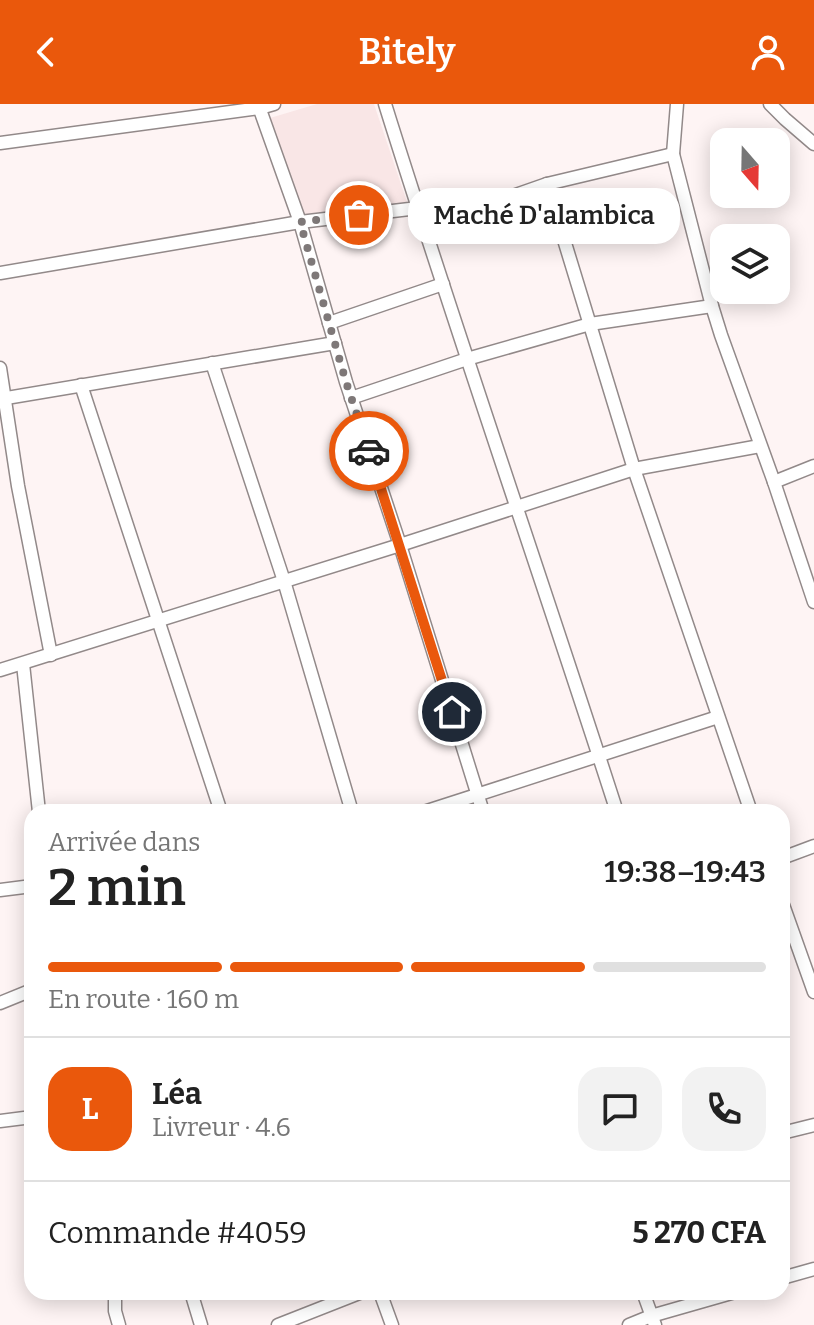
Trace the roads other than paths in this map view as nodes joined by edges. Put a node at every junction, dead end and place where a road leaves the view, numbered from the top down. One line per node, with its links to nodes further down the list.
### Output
1 (274, 104): 5 (street)
2 (385, 104): 10 (street)
3 (677, 104): 8 (street)
4 (770, 104): 7 (street)
5 (259, 106): 6 (street); 11 (street)
6 (0, 143)
7 (814, 144)
8 (673, 154): 9 (street); 15 (street)
9 (547, 184): 12 (street); 17 (street)
10 (418, 208): 11 (street); 12 (street)
11 (300, 222): 13 (street); 16 (street)
12 (424, 227): 14 (street)
13 (0, 273)
14 (443, 284): 16 (street); 19 (street)
15 (712, 306): 17 (street); 25 (street)
16 (329, 323): 18 (street)
17 (590, 324): 19 (street); 27 (street)
18 (335, 343): 20 (street); 24 (street)
19 (467, 359): 24 (street); 29 (street)
20 (212, 363): 22 (street); 31 (street)
21 (0, 368): 23 (street)
22 (81, 385): 23 (street); 33 (street)
23 (2, 398): 34 (street)
24 (351, 398): 30 (street)
25 (760, 446): 27 (street); 28 (street)
26 (814, 466): 28 (street)
27 (634, 469): 29 (street); 37 (street)
28 (774, 482): 32 (street)
29 (518, 506): 30 (street); 38 (street)
30 (400, 545): 31 (street); 39 (street)
31 (284, 581): 33 (street); 42 (street)
32 (813, 593)
33 (159, 621): 34 (street); 41 (street)
34 (51, 655): 35 (street)
35 (23, 664): 36 (street); 40 (street)
36 (0, 670)
37 (718, 717): 38 (street); 46 (street)
38 (599, 756): 39 (street); 45 (street)
39 (478, 795): 43 (street); 44 (street)
40 (38, 804)
41 (218, 804)
42 (350, 804)
43 (449, 804)
44 (481, 804)
45 (614, 804)
46 (748, 804)
47 (814, 846): 48 (street)
48 (790, 855)
49 (24, 887): 50 (street)
50 (0, 890)
51 (790, 924): 52 (street)
52 (814, 992)
53 (24, 993): 54 (street)
54 (0, 1003)
55 (24, 1118): 56 (street)
56 (0, 1121)
57 (814, 1125): 58 (street)
58 (790, 1131)
59 (814, 1269): 60 (street)
60 (790, 1276)
61 (115, 1300): 68 (street)
62 (193, 1300): 69 (street)
63 (342, 1300): 70 (street)
64 (383, 1300): 71 (street)
65 (646, 1300): 67 (street)
66 (712, 1300): 67 (street)
67 (653, 1320): 72 (street)
68 (119, 1325)
69 (201, 1325)
70 (278, 1325)
71 (392, 1325)
72 (629, 1325)

